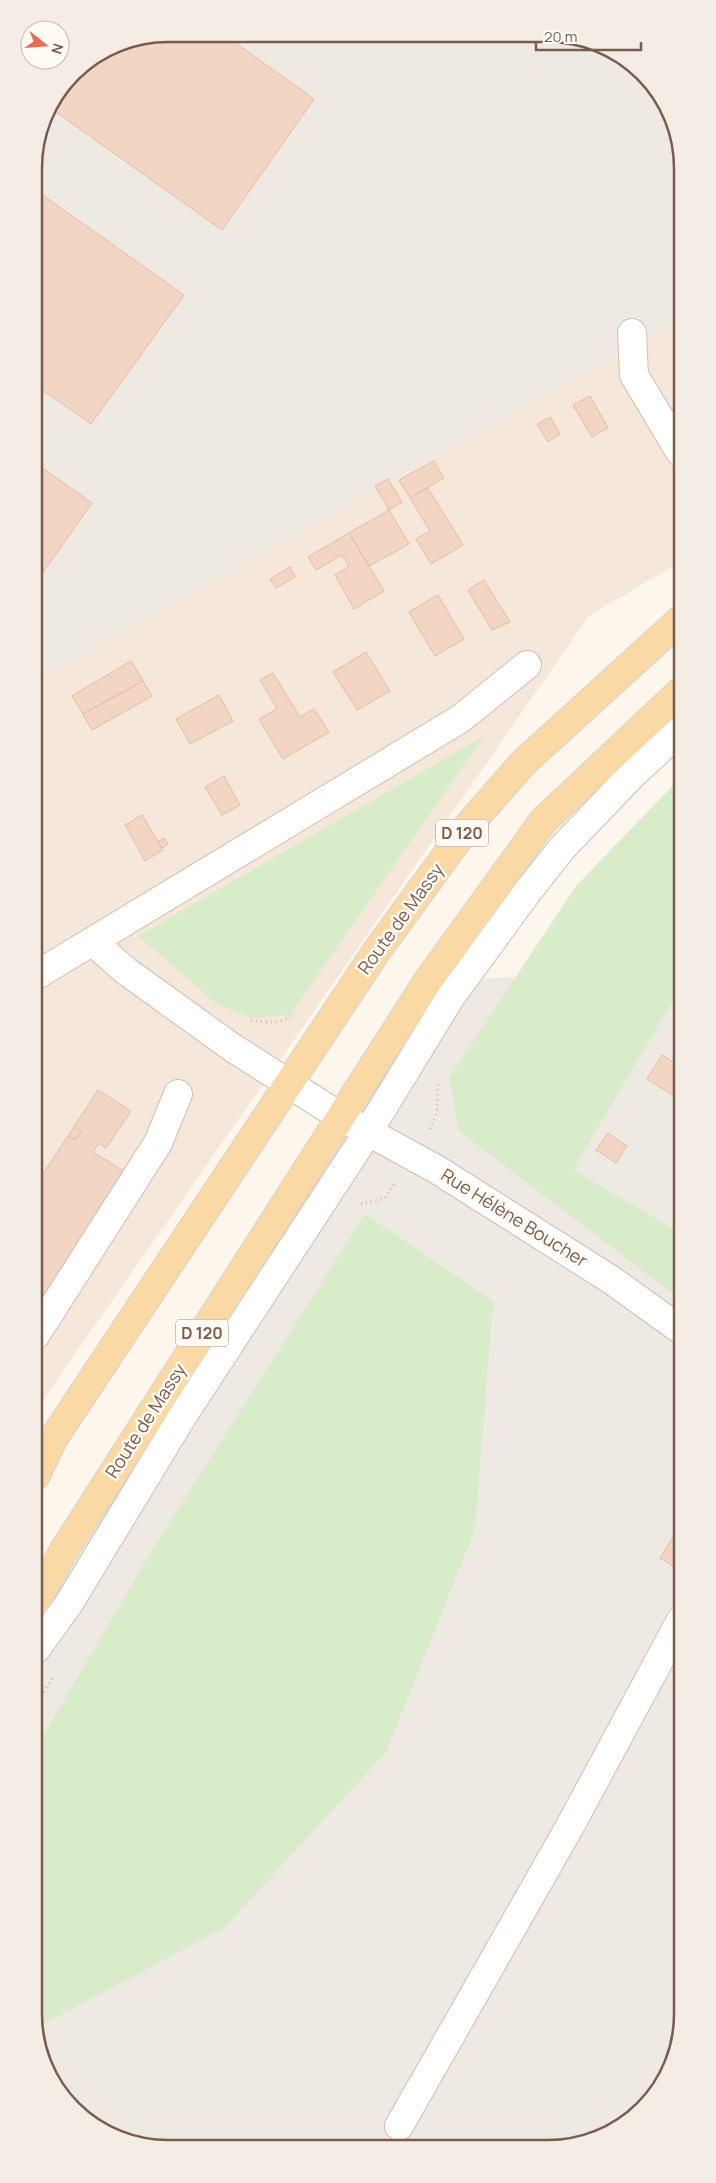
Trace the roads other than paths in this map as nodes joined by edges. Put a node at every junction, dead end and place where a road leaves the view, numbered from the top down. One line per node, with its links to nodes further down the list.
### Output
1 (632, 333): 2 (street)
2 (674, 442)
3 (674, 626): 9 (main road, Route de Massy / D 120)
4 (527, 665): 7 (street)
5 (674, 698): 11 (main road, Route de Massy / D 120)
6 (674, 737): 12 (street)
7 (92, 942): 8 (street); 9 (street)
8 (43, 971)
9 (288, 1083): 11 (street); 15 (main road, Route de Massy / D 120)
10 (178, 1094): 14 (street)
11 (341, 1117): 12 (street, Rue Hélène Boucher); 16 (main road, Route de Massy / D 120)
12 (368, 1132): 13 (street, Rue Hélène Boucher); 18 (street)
13 (673, 1325)
14 (42, 1326)
15 (42, 1462)
16 (42, 1590)
17 (673, 1636): 19 (street)
18 (42, 1640)
19 (399, 2126)

